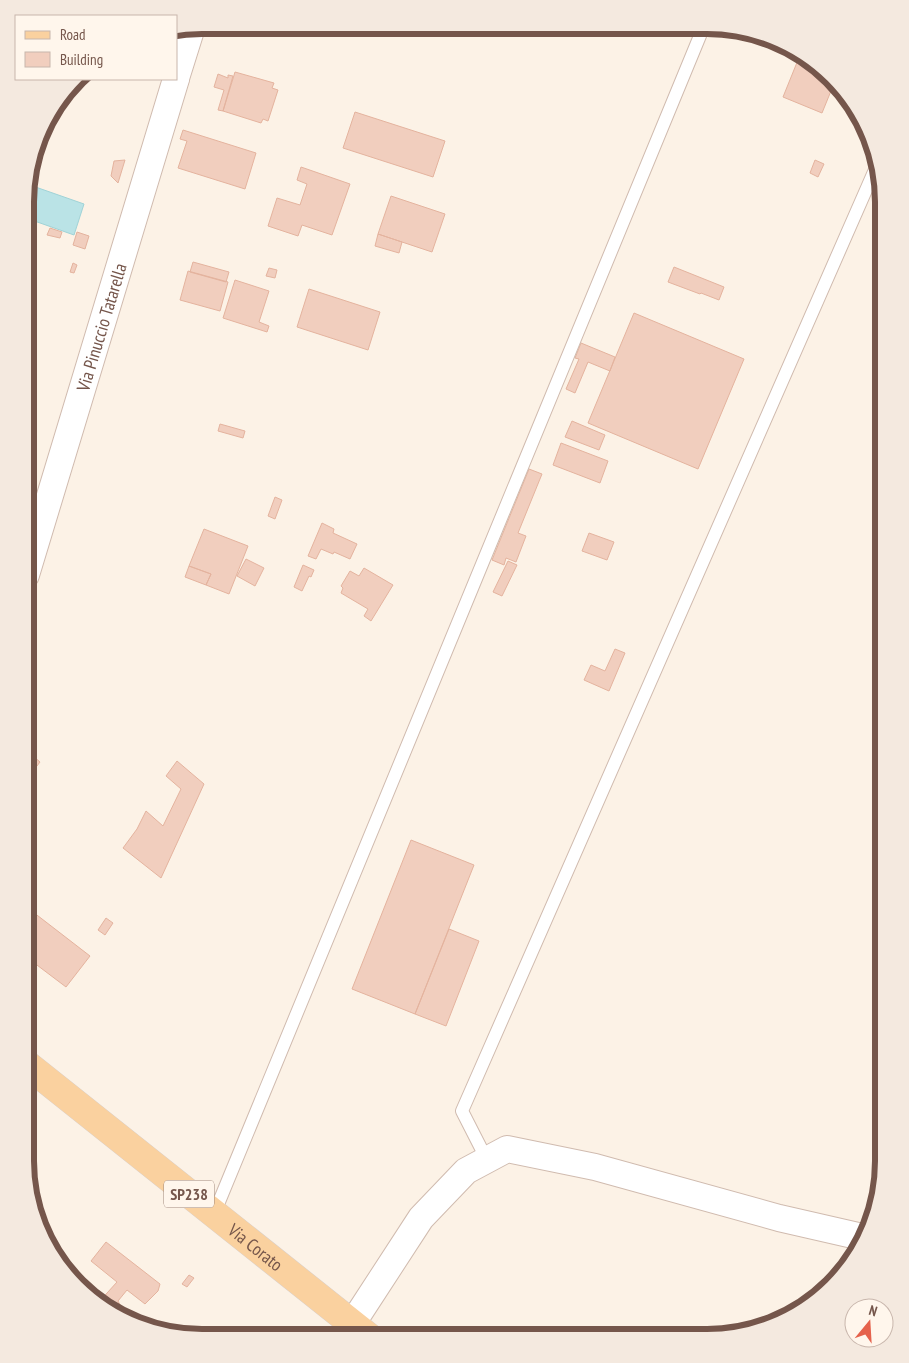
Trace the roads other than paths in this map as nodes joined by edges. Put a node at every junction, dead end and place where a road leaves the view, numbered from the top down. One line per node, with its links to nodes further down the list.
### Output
1 (190, 34): 3 (street, Via Pinuccio Tatarella)
2 (701, 34): 9 (lane)
3 (178, 72)
4 (176, 80): 6 (street, Via Pinuccio Tatarella)
5 (873, 174): 8 (lane)
6 (34, 549)
7 (34, 1070): 9 (main road, Via Corato / SP238)
8 (487, 1160): 10 (street); 12 (street)
9 (214, 1214): 11 (main road, Via Corato / SP238)
10 (857, 1236)
11 (360, 1329)
12 (362, 1329)

